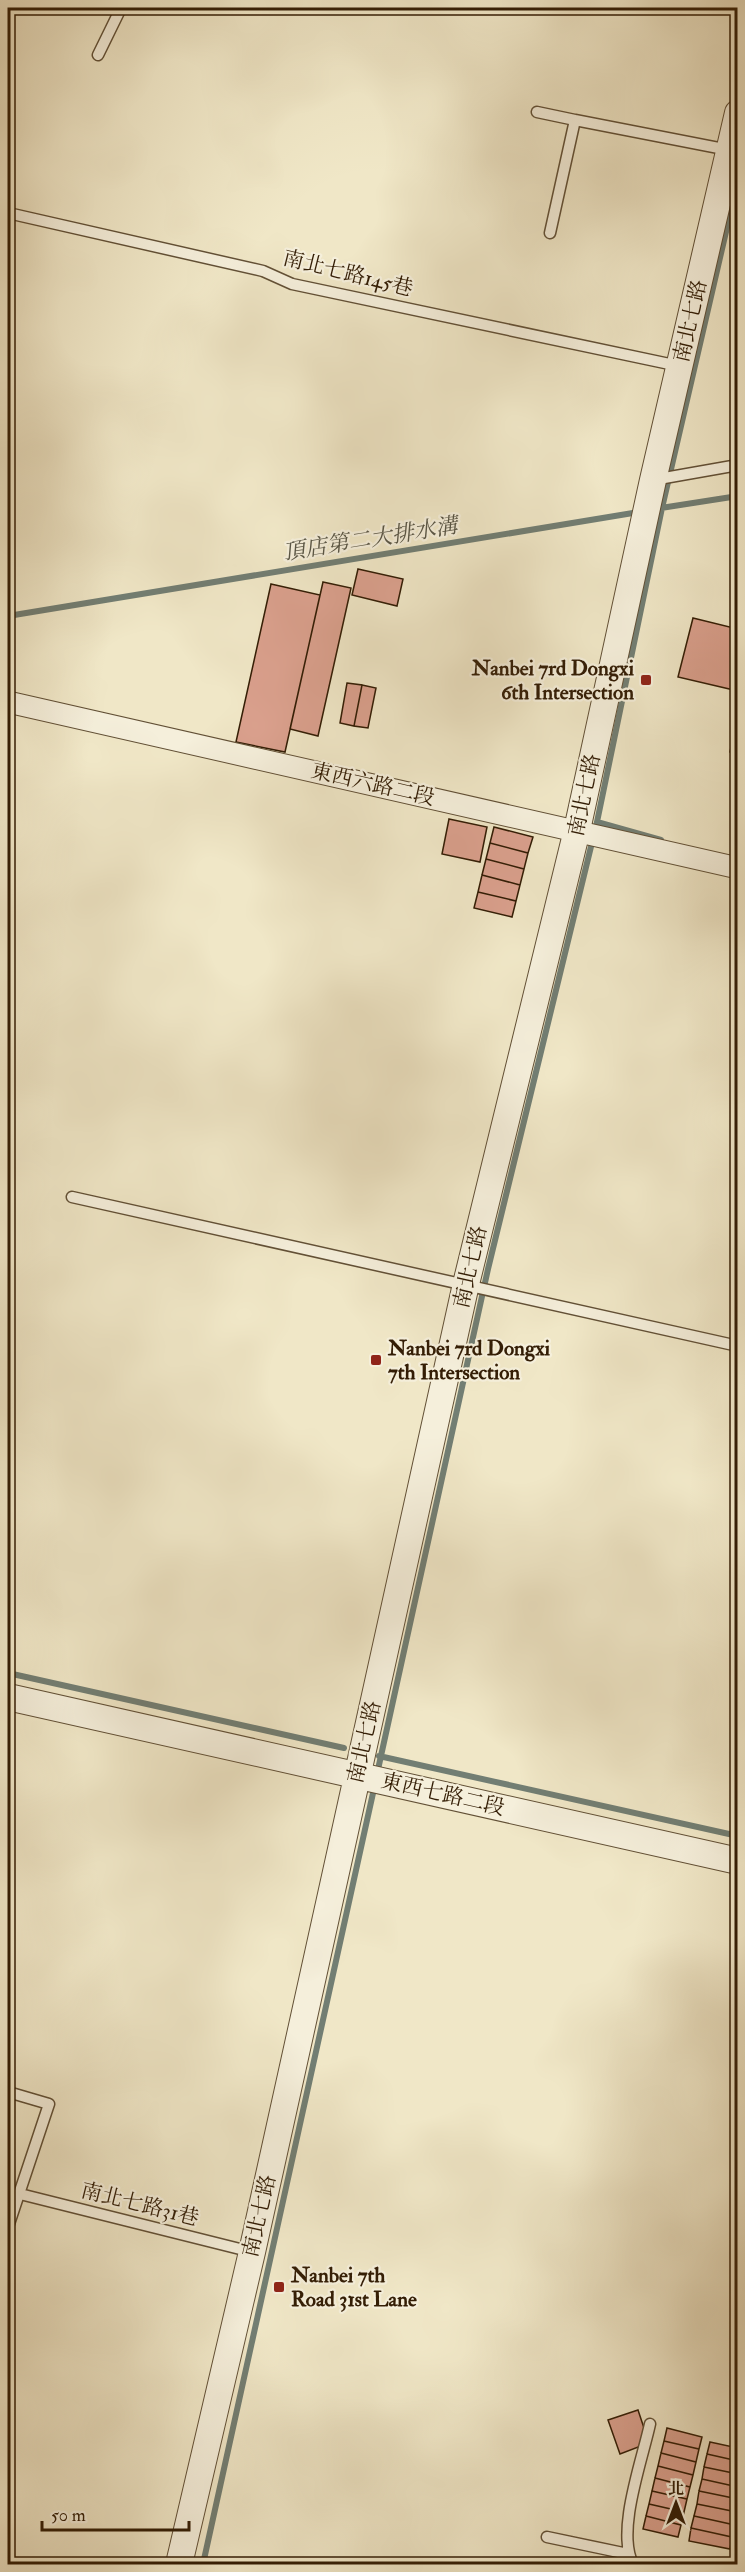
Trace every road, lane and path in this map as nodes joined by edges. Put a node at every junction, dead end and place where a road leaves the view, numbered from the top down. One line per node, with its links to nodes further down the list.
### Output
1 (121, 8): 2 (lane)
2 (98, 55)
3 (537, 112): 5 (lane)
4 (738, 112): 6 (street, 南北七路)
5 (575, 120): 6 (lane); 8 (lane)
6 (730, 150): 9 (street, 南北七路)
7 (8, 213): 9 (lane, 南北七路145巷)
8 (550, 233)
9 (680, 366): 11 (street, 南北七路)
10 (738, 465): 11 (lane)
11 (653, 480): 13 (street, 南北七路)
12 (8, 702): 13 (street, 東西六路二段)
13 (577, 830): 14 (street, 東西六路二段); 16 (street, 南北七路)
14 (738, 868)
15 (72, 1197): 16 (lane)
16 (466, 1284): 17 (lane); 19 (street, 南北七路)
17 (738, 1346)
18 (8, 1697): 19 (street, 東西七路二段)
19 (357, 1774): 20 (street, 東西七路二段); 24 (street, 南北七路)
20 (738, 1861)
21 (8, 2092): 22 (lane)
22 (20, 2194): 23 (lane); 24 (lane, 南北七路31巷)
23 (8, 2227)
24 (252, 2252): 28 (street, 南北七路)
25 (650, 2424): 27 (lane)
26 (547, 2537): 27 (lane)
27 (631, 2559)
28 (179, 2565)

